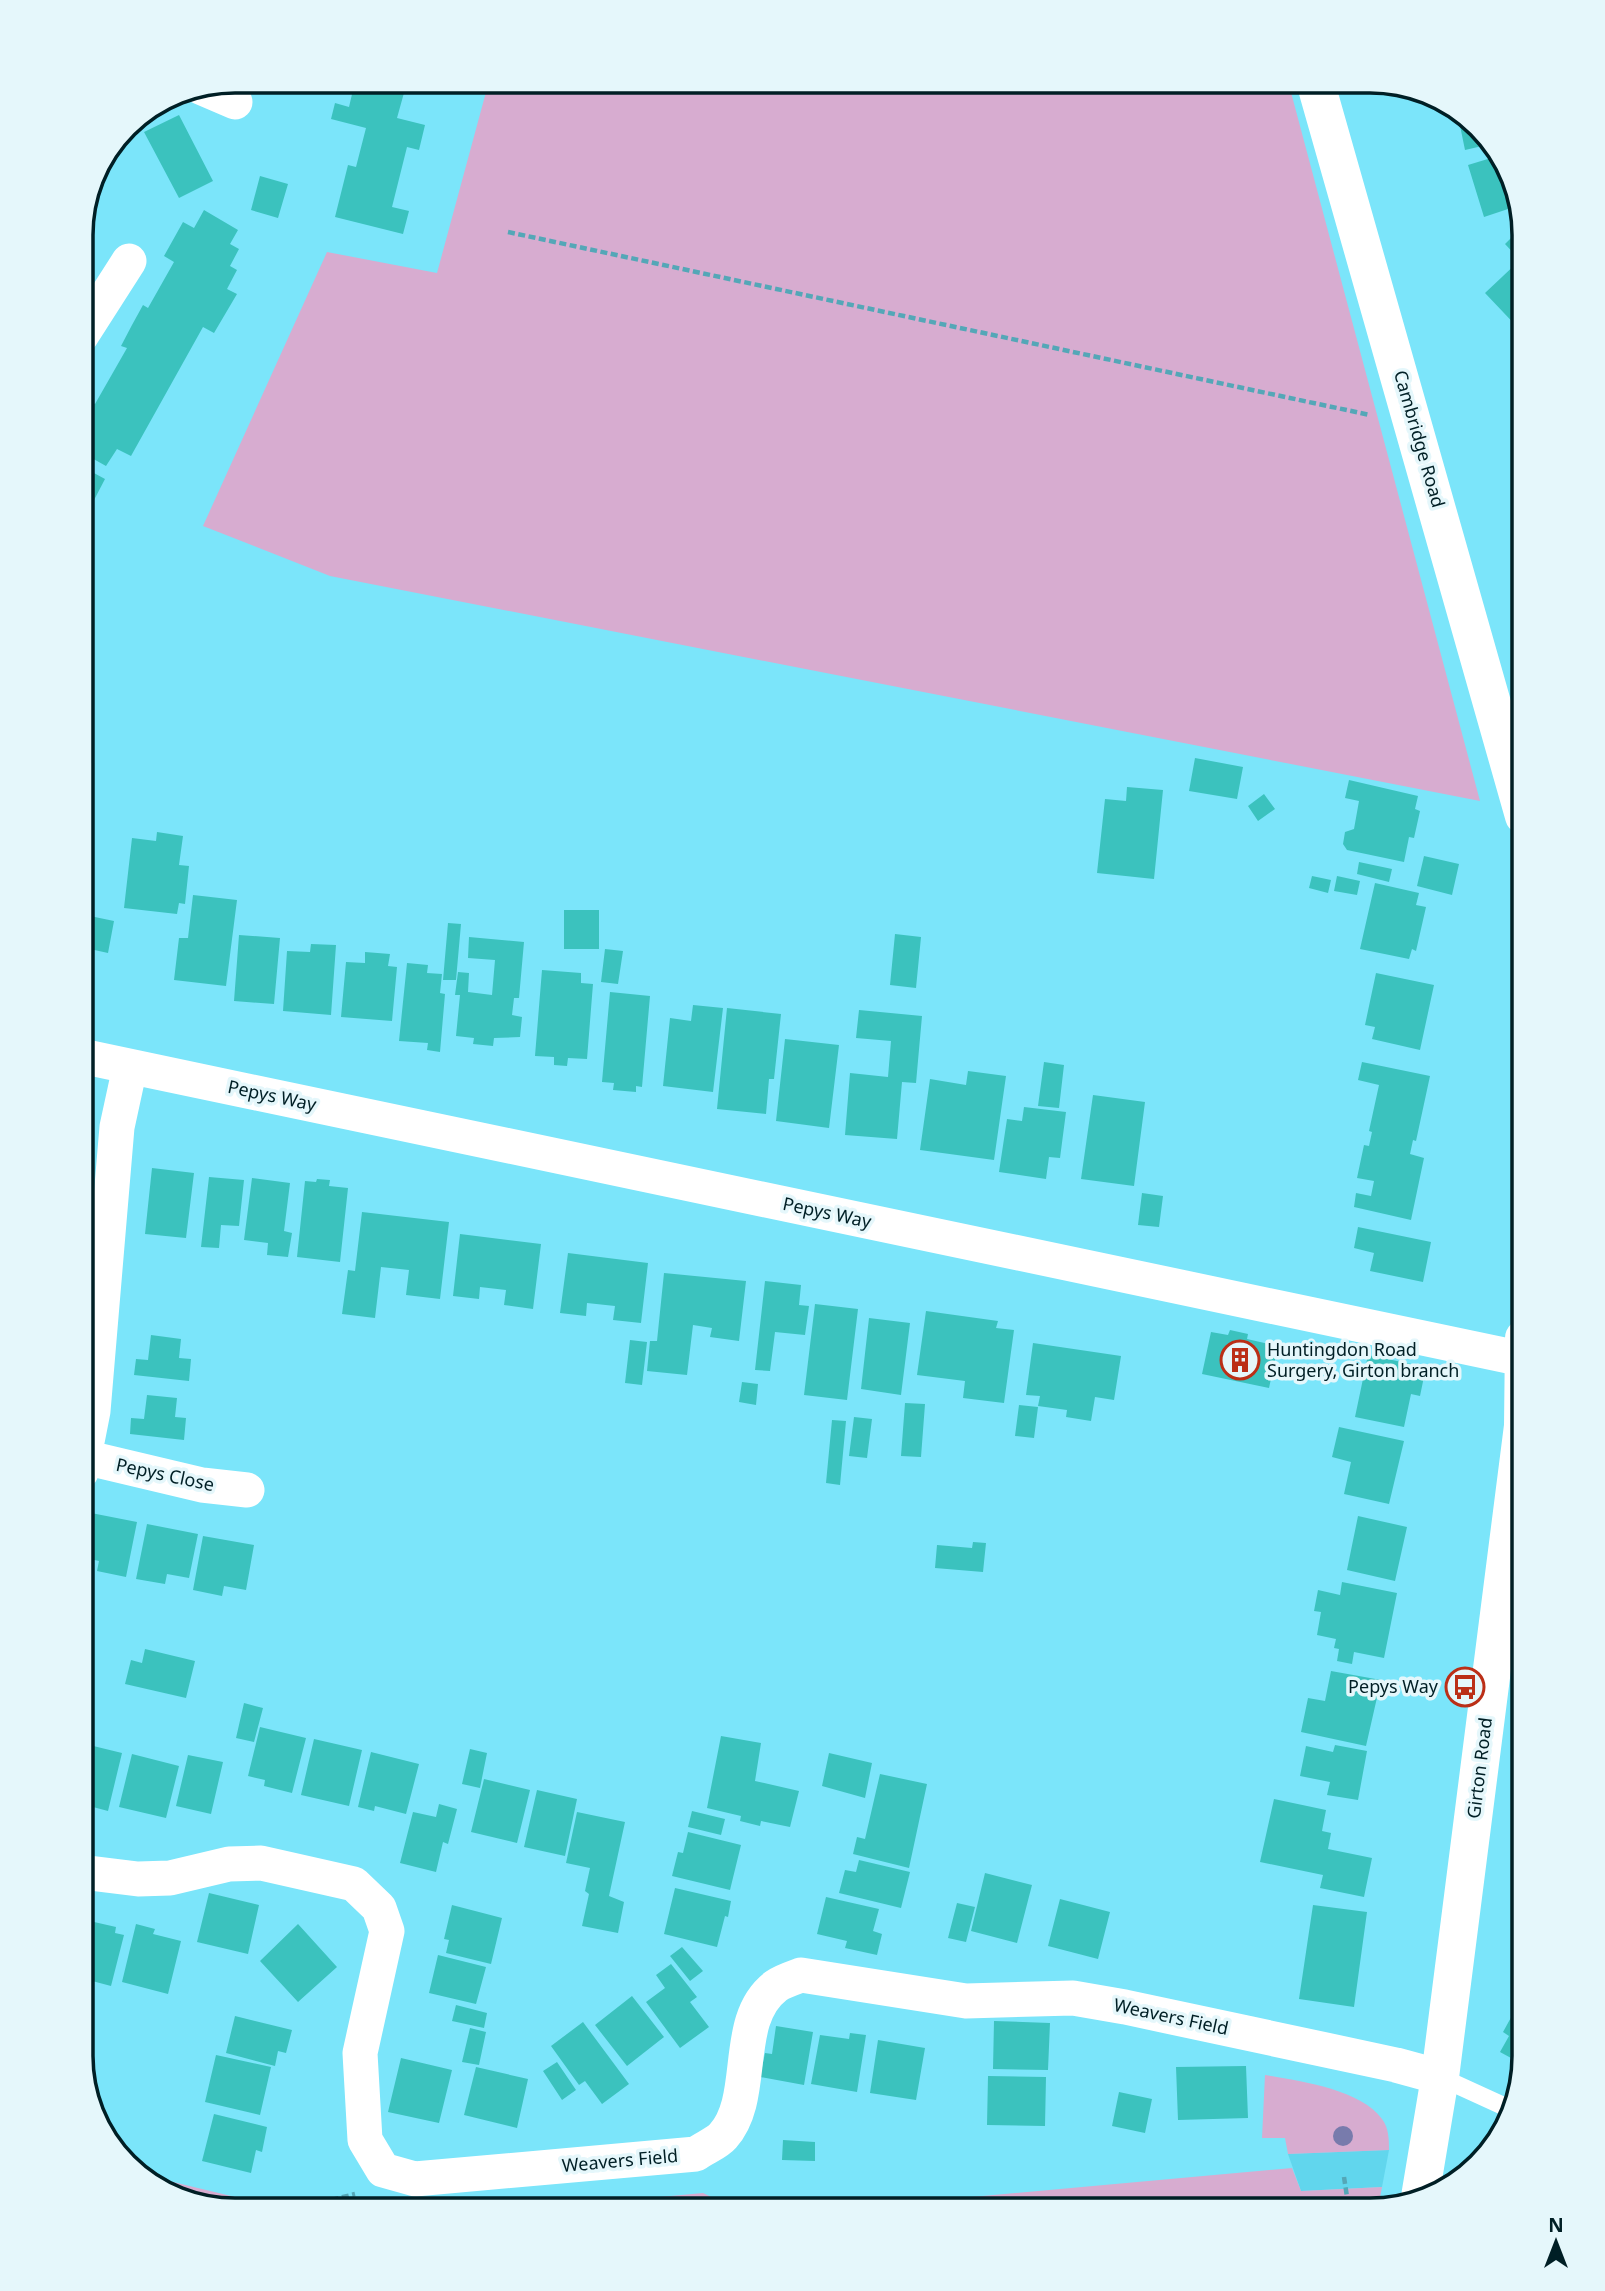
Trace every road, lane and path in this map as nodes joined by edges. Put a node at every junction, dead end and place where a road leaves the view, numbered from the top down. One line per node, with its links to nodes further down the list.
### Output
1 (1319, 93): 7 (street, Cambridge Road)
2 (216, 94): 3 (street)
3 (235, 102)
4 (509, 232): 7 (path)
5 (129, 261): 6 (street)
6 (93, 317)
7 (1415, 423): 8 (street, Cambridge Road)
8 (1512, 771)
9 (93, 1059): 10 (street, Pepys Way)
10 (130, 1067): 11 (street, Pepys Way); 12 (street, Pepys Close)
11 (1512, 1347)
12 (93, 1411)
13 (93, 1467): 14 (street, Pepys Close)
14 (247, 1490)
15 (1512, 1512): 17 (street, Girton Road)
16 (93, 1874): 17 (street, Weavers Field)
17 (1440, 2077): 18 (lane); 20 (street, Girton Road)
18 (1503, 2106)
19 (1344, 2177): 21 (path)
20 (1421, 2188)
21 (1347, 2198)

